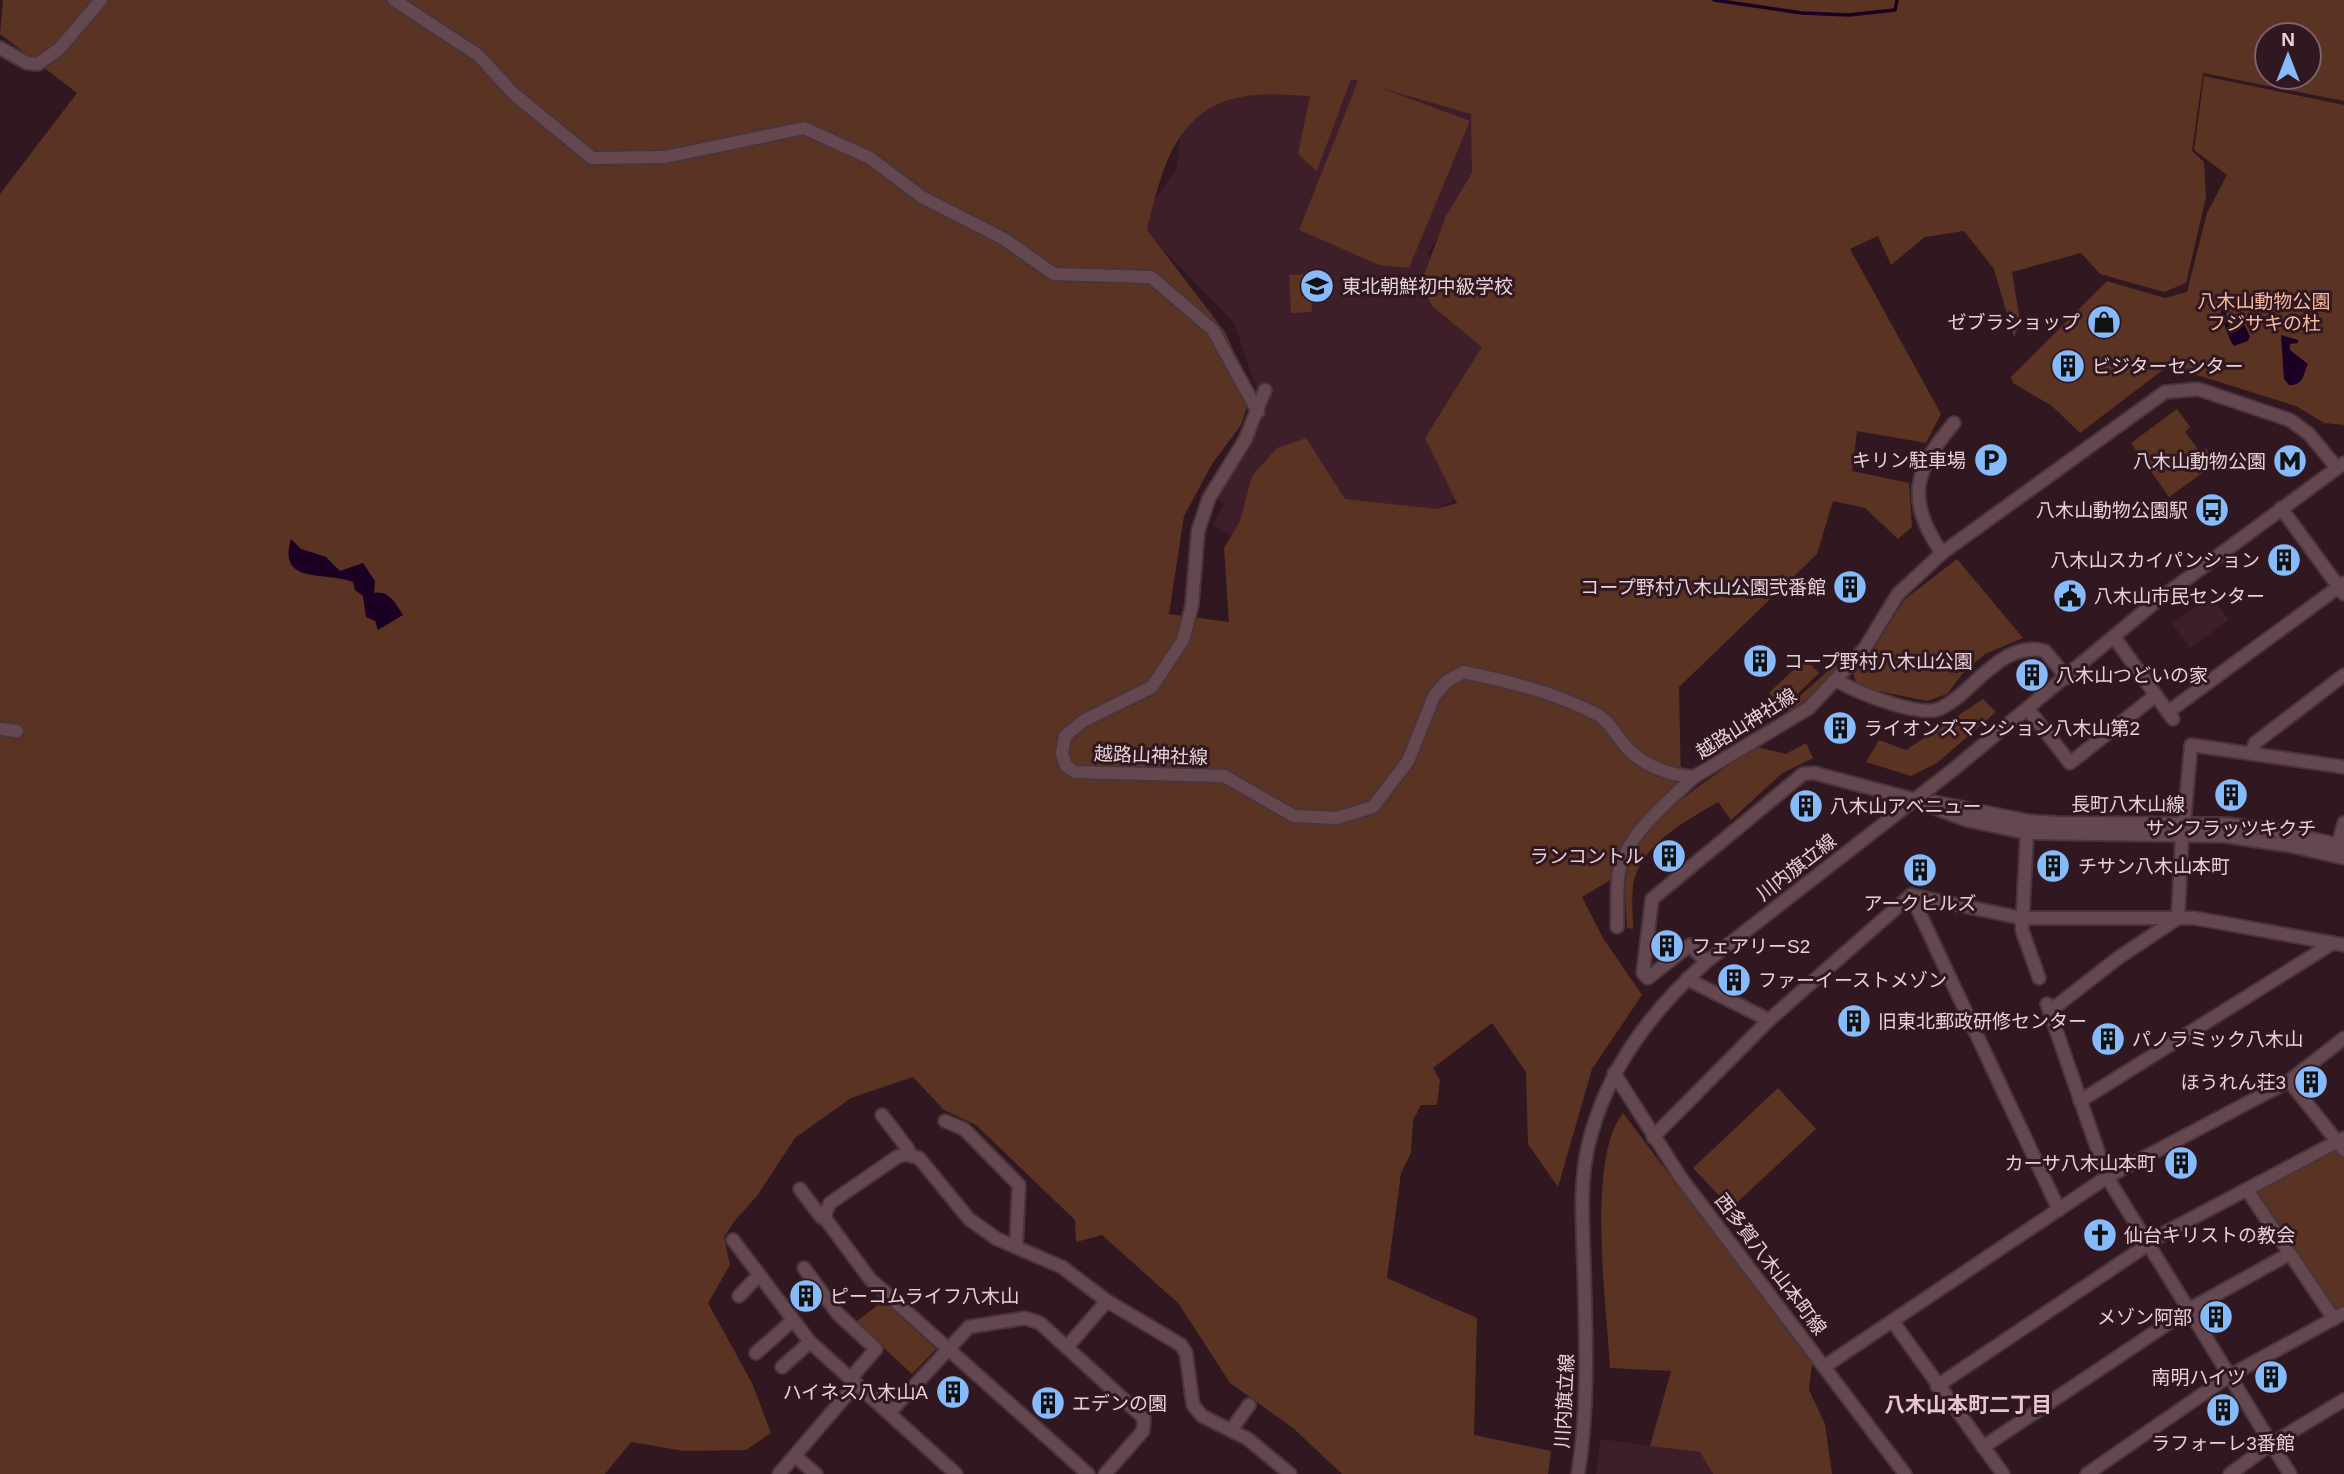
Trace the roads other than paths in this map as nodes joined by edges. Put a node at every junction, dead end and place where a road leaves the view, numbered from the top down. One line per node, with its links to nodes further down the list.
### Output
1 (101, 0): 3 (street)
2 (394, 0): 5 (street)
3 (0, 48)
4 (1265, 390): 5 (street, 越路山神社線)
5 (1258, 412): 21 (street, 越路山神社線)
6 (1954, 422): 9 (street)
7 (2340, 466): 8 (street, 川内旗立線); 9 (street, 越路山神社線)
8 (2281, 508): 10 (street); 11 (street, 川内旗立線)
9 (1942, 553): 14 (street, 越路山神社線)
10 (2342, 588): 15 (street)
11 (2114, 637): 13 (street, 川内旗立線); 15 (street)
12 (2344, 675): 19 (street)
13 (2067, 678): 14 (street); 16 (street, 川内旗立線)
14 (1836, 680): 21 (street, 越路山神社線)
15 (2156, 695): 16 (street)
16 (2028, 709): 22 (street, 川内旗立線)
17 (0, 729): 18 (street)
18 (17, 731)
19 (2252, 752): 20 (street); 24 (street)
20 (2344, 767)
21 (1694, 777): 31 (street)
22 (1912, 799): 24 (street, 長町八木山線); 25 (street); 33 (street, 川内旗立線); 33 (street)
23 (2344, 823): 26 (street)
24 (2183, 829): 25 (street); 26 (street, 長町八木山線); 27 (street); 30 (street)
25 (2027, 833): 29 (street)
26 (2341, 846)
27 (2344, 858)
28 (1911, 895): 29 (street); 36 (street); 49 (street)
29 (2021, 918): 30 (street); 34 (street)
30 (2178, 918): 32 (street); 40 (street)
31 (1617, 927)
32 (2338, 944): 40 (street)
33 (1706, 962): 35 (street, 川内旗立線)
34 (2039, 978)
35 (1687, 979): 36 (street); 38 (street, 川内旗立線)
36 (1769, 1020): 43 (street)
37 (2344, 1038): 39 (street)
38 (1614, 1073): 43 (street, 西多賀八木山本町線); 85 (street, 川内旗立線)
39 (2289, 1081): 44 (street); 46 (street)
40 (2080, 1101): 46 (street)
41 (883, 1115): 45 (street)
42 (945, 1121): 53 (street)
43 (1653, 1137): 67 (street, 西多賀八木山本町線)
44 (2342, 1144): 48 (street)
45 (909, 1155): 50 (street); 53 (street)
46 (2107, 1177): 49 (street); 52 (street)
47 (800, 1189): 50 (street)
48 (2247, 1190): 52 (street); 54 (street)
49 (2059, 1210): 62 (street)
50 (826, 1219): 65 (street)
51 (733, 1240): 56 (street)
52 (2147, 1244): 59 (street); 71 (street)
53 (1016, 1247): 58 (street)
54 (2289, 1254): 59 (street); 60 (street)
55 (804, 1268): 70 (street)
56 (758, 1276): 57 (street); 61 (street)
57 (739, 1296)
58 (1107, 1301): 64 (street); 75 (street)
59 (2188, 1310): 69 (street); 77 (street)
60 (2339, 1316): 69 (street)
61 (792, 1321): 63 (street); 66 (street)
62 (1893, 1322): 67 (street); 71 (street)
63 (810, 1342): 68 (street); 70 (street)
64 (1067, 1347): 65 (street); 83 (street)
65 (947, 1350): 74 (street); 82 (street)
66 (756, 1353)
67 (1825, 1366): 86 (street, 西多賀八木山本町線)
68 (782, 1367)
69 (2229, 1376): 76 (street); 88 (street)
70 (853, 1382): 74 (street); 78 (street)
71 (1937, 1386): 77 (street)
72 (2344, 1400): 76 (street)
73 (1249, 1405): 75 (street)
74 (888, 1413): 81 (street)
75 (1231, 1430): 84 (street)
76 (2271, 1444): 89 (street); 90 (street)
77 (1983, 1447): 87 (street)
78 (795, 1455): 79 (street); 80 (street)
79 (779, 1474)
80 (816, 1474)
81 (956, 1474)
82 (1088, 1474)
83 (1105, 1474)
84 (1290, 1474)
85 (1577, 1474)
86 (1905, 1474)
87 (2003, 1474)
88 (2087, 1474)
89 (2230, 1474)
90 (2290, 1474)

